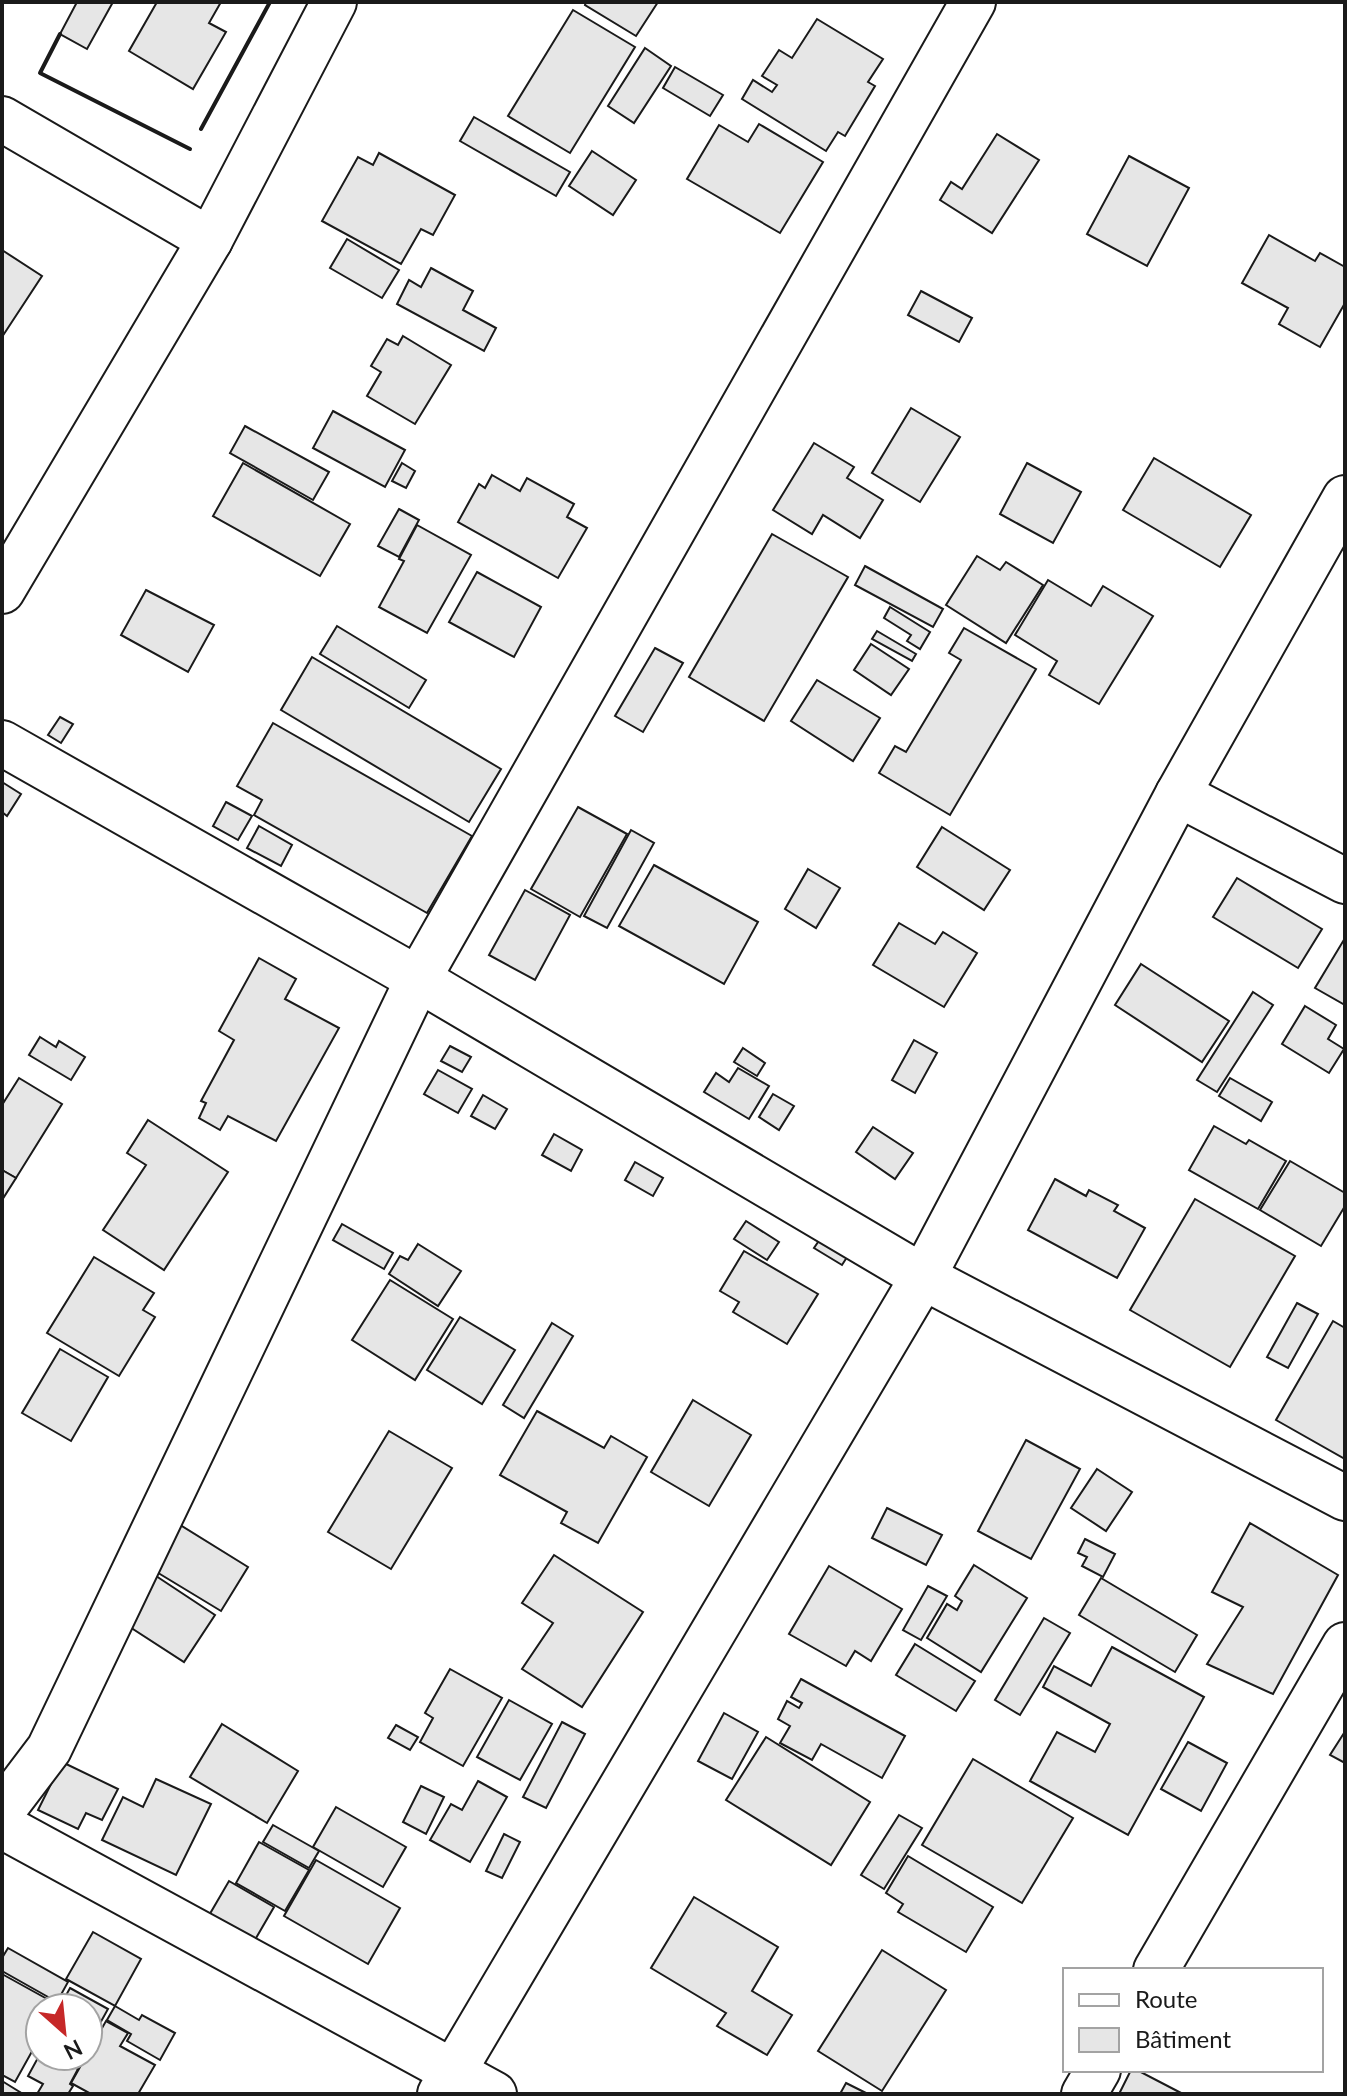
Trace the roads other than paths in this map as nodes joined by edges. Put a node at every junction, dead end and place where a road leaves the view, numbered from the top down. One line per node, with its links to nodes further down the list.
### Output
1 (334, 2): 4 (street)
2 (973, 2): 10 (street)
3 (2, 119): 4 (street)
4 (210, 240): 6 (street)
5 (1345, 498): 8 (street)
6 (2, 591)
7 (2, 743): 10 (street)
8 (1178, 794): 9 (street); 11 (street)
9 (1345, 881)
10 (418, 979): 11 (street); 14 (street)
11 (923, 1277): 12 (street); 18 (street)
12 (1345, 1498)
13 (1345, 1645): 16 (street)
14 (2, 1811)
15 (2, 1826): 18 (street)
16 (1157, 1968)
17 (1097, 2072): 20 (street)
18 (447, 2082): 19 (street)
19 (494, 2094)
20 (1084, 2094)

